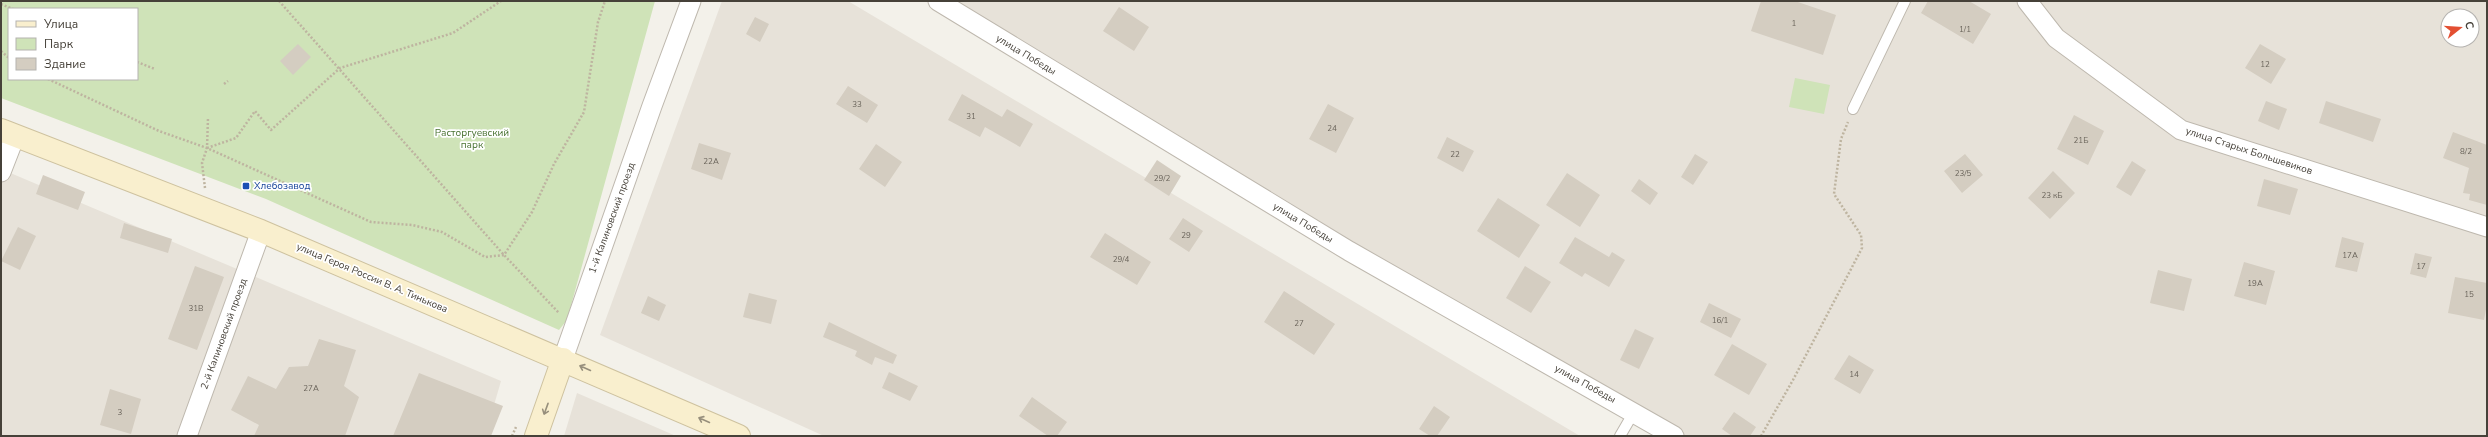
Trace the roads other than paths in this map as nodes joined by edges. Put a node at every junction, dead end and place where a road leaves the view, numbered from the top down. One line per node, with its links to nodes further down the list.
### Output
1 (692, 1): 10 (street, 1-й Калиновский проезд)
2 (938, 1): 11 (street, улица Победы)
3 (1905, 1): 5 (lane)
4 (2027, 1): 8 (street, улица Старых Большевиков)
5 (1853, 109)
6 (8, 133): 7 (street); 9 (street, улица Героя России В. А. Тинькова)
7 (1, 172)
8 (2487, 227)
9 (261, 231): 10 (street, улица Героя России В. А. Тинькова); 12 (street, 2-й Калиновский проезд)
10 (563, 359): 13 (street, 1-й Калиновский проезд, one-way to 13); 14 (street, улица Героя России В. А. Тинькова, one-way to 10)
11 (1634, 412): 15 (lane); 16 (street, улица Победы)
12 (187, 436)
13 (536, 436)
14 (739, 436)
15 (1620, 436)
16 (1674, 436)

